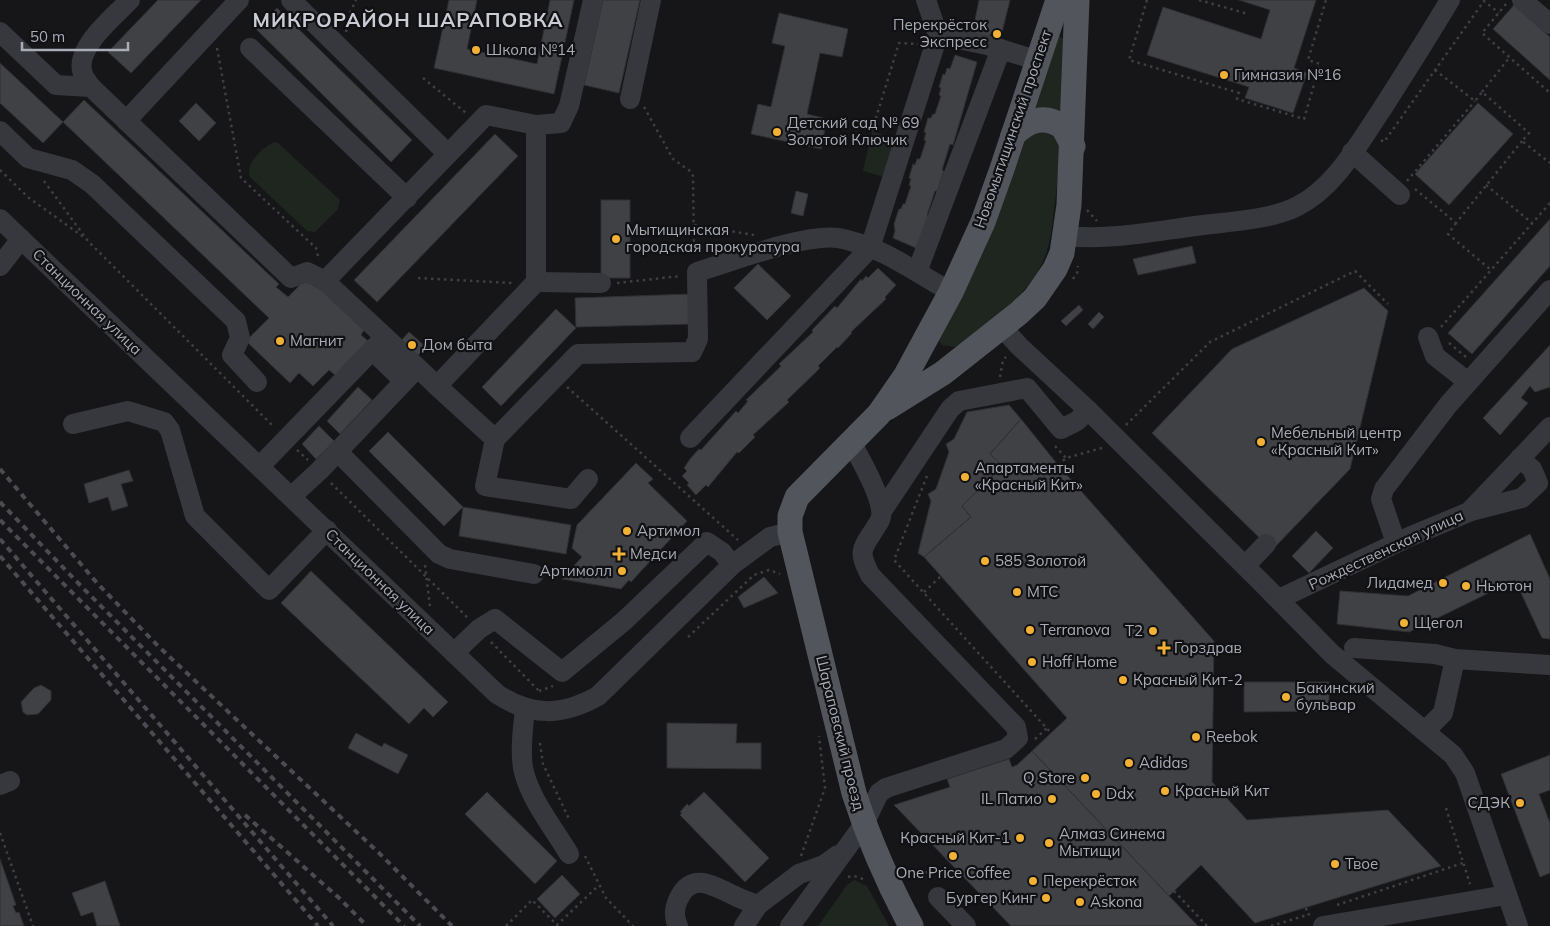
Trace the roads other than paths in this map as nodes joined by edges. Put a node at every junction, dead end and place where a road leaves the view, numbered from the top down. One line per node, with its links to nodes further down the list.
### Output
1 (130, 0): 17 (street)
2 (239, 0): 19 (street)
3 (291, 0): 25 (street)
4 (593, 0): 20 (street)
5 (651, 0): 18 (street)
6 (926, 0): 13 (street)
7 (1058, 0): 16 (main road, Новомытищинский проспект)
8 (1077, 0): 23 (main road, Новомытищинский проспект)
9 (1450, 0): 24 (street)
10 (1522, 0): 11 (street)
11 (1550, 24)
12 (0, 32): 17 (street)
13 (936, 40): 15 (street); 31 (street)
14 (250, 48): 27 (street)
15 (1001, 49): 16 (street); 33 (street)
16 (1036, 60): 22 (main road, Новомытищинский проспект)
17 (92, 88): 19 (street)
18 (631, 92)
19 (126, 121): 34 (street)
20 (536, 125): 25 (street); 35 (street)
21 (0, 131): 45 (street)
22 (1013, 135): 23 (main road); 38 (main road, Новомытищинский проспект)
23 (1072, 146): 29 (main road, Новомытищинский проспект)
24 (1352, 152): 26 (street); 29 (street)
25 (448, 154): 27 (street)
26 (1400, 195)
27 (407, 198): 34 (street)
28 (0, 219): 30 (street, Станционная улица)
29 (1073, 237): 39 (main road, Новомытищинский проспект)
30 (21, 239): 32 (street); 57 (street, Станционная улица)
31 (870, 248): 33 (street); 52 (street); 53 (street)
32 (0, 266)
33 (917, 272): 38 (street)
34 (325, 281): 42 (street)
35 (535, 283): 36 (street); 47 (street)
36 (601, 283)
37 (1550, 290): 46 (street)
38 (951, 292): 40 (main road, Новомытищинский проспект)
39 (1002, 327): 43 (main road, Новомытищинский проспект); 48 (street)
40 (929, 333): 43 (main road); 49 (main road, Новомытищинский проспект)
41 (1438, 338): 46 (street)
42 (378, 344): 44 (street); 57 (street)
43 (970, 353): 49 (main road, Новомытищинский проспект)
44 (411, 374): 47 (street); 55 (street)
45 (257, 382)
46 (1468, 382): 66 (street)
47 (436, 386): 53 (street)
48 (1088, 410): 61 (street); 67 (street)
49 (879, 414): 54 (main road, Новомытищинский проспект)
50 (73, 424): 63 (street)
51 (1550, 427): 56 (street, Рождественская улица)
52 (690, 438)
53 (494, 439): 58 (street)
54 (851, 442): 61 (street); 64 (main road, Новомытищинский проспект)
55 (337, 451): 60 (street); 69 (street)
56 (1520, 458): 59 (street); 62 (street, Рождественская улица)
57 (260, 466): 60 (street, Станционная улица)
58 (588, 479)
59 (1544, 481): 62 (street)
60 (292, 496): 63 (street, Станционная улица)
61 (882, 511): 77 (street)
62 (1469, 512): 66 (street, Рождественская улица)
63 (328, 530): 72 (street, Станционная улица)
64 (790, 532): 68 (street, Станционная улица); 77 (main road, Шараповский проезд)
65 (1264, 542): 67 (street)
66 (1396, 543): 70 (street, Рождественская улица)
67 (1243, 563): 70 (street)
68 (732, 565): 72 (street); 75 (street, Станционная улица)
69 (534, 574)
70 (1279, 599): 76 (street)
71 (1354, 648): 73 (street)
72 (454, 653): 75 (street, Станционная улица)
73 (1455, 659): 74 (street); 76 (street)
74 (1550, 665)
75 (525, 709): 79 (street)
76 (1425, 731): 80 (street)
77 (864, 824): 78 (street); 88 (main road, Шараповский проезд)
78 (849, 845): 82 (street); 87 (street)
79 (569, 854)
80 (1506, 895): 83 (street); 91 (street)
81 (938, 897): 89 (street)
82 (758, 906): 85 (street); 86 (street)
83 (1432, 908): 84 (street); 90 (street)
84 (1316, 918)
85 (678, 926)
86 (744, 926)
87 (790, 926)
88 (911, 926)
89 (966, 926)
90 (1414, 926)
91 (1518, 926)

